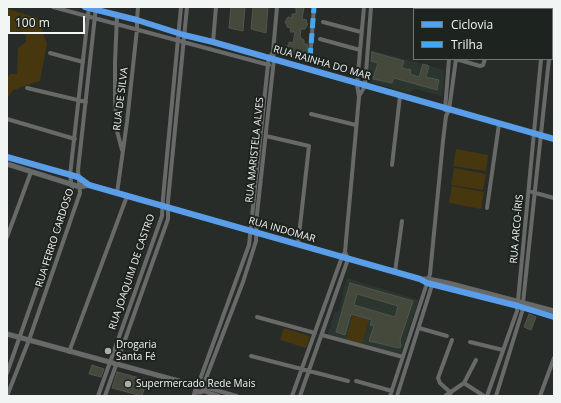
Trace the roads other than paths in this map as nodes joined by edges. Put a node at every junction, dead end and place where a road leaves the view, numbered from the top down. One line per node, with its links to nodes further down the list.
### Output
1 (53, 7): 12 (street, RUA RAINHA DO MAR)
2 (87, 7): 11 (street, RUA RAINHA DO MAR); 12 (street, RUA FERRO CARDOSO)
3 (138, 7): 15 (street, RUA DE SILVA)
4 (180, 7): 20 (street, RUA JOAQUIM DE CASTRO)
5 (187, 7): 21 (street, RUA JOAQUIM DE CASTRO)
6 (216, 7): 25 (street)
7 (277, 7): 27 (street, RUA MARISTELA ALVES)
8 (314, 7): 30 (street)
9 (364, 7): 19 (street)
10 (371, 7): 42 (street)
11 (96, 9): 13 (street, RUA RAINHA DO MAR); 14 (street, RUA FERRO CARDOSO)
12 (88, 16): 14 (street, RUA RAINHA DO MAR); 38 (street, RUA FERRO CARDOSO)
13 (117, 16): 15 (street, RUA RAINHA DO MAR); 17 (street)
14 (95, 18): 17 (street, RUA RAINHA DO MAR); 47 (street, RUA FERRO CARDOSO)
15 (137, 20): 18 (street, RUA DE SILVA); 20 (street, RUA RAINHA DO MAR)
16 (323, 22): 19 (street)
17 (116, 23): 18 (street, RUA RAINHA DO MAR); 58 (street)
18 (138, 29): 22 (street, RUA RAINHA DO MAR); 58 (street, RUA DE SILVA)
19 (361, 32): 26 (street)
20 (177, 33): 21 (street, RUA RAINHA DO MAR); 22 (street, RUA JOAQUIM DE CASTRO)
21 (184, 35): 24 (street, RUA JOAQUIM DE CASTRO); 25 (street, RUA RAINHA DO MAR)
22 (177, 39): 24 (street, RUA RAINHA DO MAR); 73 (street, RUA JOAQUIM DE CASTRO)
23 (320, 39): 26 (street)
24 (183, 41): 39 (street, RUA RAINHA DO MAR); 75 (street, RUA JOAQUIM DE CASTRO)
25 (213, 42): 29 (street, RUA RAINHA DO MAR)
26 (360, 50): 41 (street)
27 (273, 52): 29 (street, RUA MARISTELA ALVES); 31 (street, RUA MARISTELA ALVES)
28 (50, 53): 38 (street)
29 (269, 58): 31 (street, RUA RAINHA DO MAR); 39 (street, RUA MARISTELA ALVES)
30 (310, 58)
31 (274, 59): 40 (street, RUA MARISTELA ALVES); 41 (street, RUA RAINHA DO MAR)
32 (449, 60): 48 (street)
33 (456, 60): 48 (street)
34 (459, 60): 35 (street)
35 (485, 60)
36 (541, 60): 53 (street, RUA ARCO-ÍRIS)
37 (549, 60): 54 (street, RUA ARCO-ÍRIS)
38 (83, 62): 46 (street, RUA FERRO CARDOSO)
39 (268, 64): 40 (street, RUA RAINHA DO MAR); 81 (street, RUA MARISTELA ALVES)
40 (274, 66): 55 (street, RUA MARISTELA ALVES)
41 (357, 84): 42 (street, RUA RAINHA DO MAR); 45 (street)
42 (365, 86): 44 (street, RUA RAINHA DO MAR); 45 (street)
43 (27, 88): 46 (street)
44 (400, 96): 48 (street, RUA RAINHA DO MAR); 61 (street)
45 (359, 97): 52 (street)
46 (79, 100): 47 (street); 56 (street, RUA FERRO CARDOSO)
47 (86, 102): 64 (street, RUA FERRO CARDOSO)
48 (447, 110): 51 (street, RUA RAINHA DO MAR); 89 (street)
49 (311, 114): 52 (street)
50 (7, 119): 56 (street)
51 (499, 124): 53 (street, RUA RAINHA DO MAR); 76 (street)
52 (356, 125): 87 (street)
53 (533, 134): 54 (street, RUA RAINHA DO MAR); 68 (street, RUA ARCO-ÍRIS)
54 (540, 135): 57 (street, RUA RAINHA DO MAR); 69 (street, RUA ARCO-ÍRIS)
55 (266, 136): 82 (street, RUA MARISTELA ALVES); 86 (street)
56 (75, 139): 63 (street, RUA FERRO CARDOSO)
57 (554, 140)
58 (122, 152): 70 (street, RUA DE SILVA)
59 (7, 157): 63 (street, RUA INDOMAR)
60 (7, 164): 62 (street)
61 (392, 165)
62 (31, 172): 65 (street); 83 (street)
63 (70, 175): 64 (street, RUA INDOMAR); 65 (street, RUA FERRO CARDOSO)
64 (78, 177): 66 (street, RUA INDOMAR); 67 (street, RUA FERRO CARDOSO)
65 (72, 184): 67 (street); 74 (street, RUA FERRO CARDOSO)
66 (89, 185): 67 (street, RUA INDOMAR); 70 (street, RUA INDOMAR)
67 (80, 187): 77 (street, RUA FERRO CARDOSO)
68 (528, 190): 69 (street); 84 (street, RUA ARCO-ÍRIS)
69 (534, 192): 72 (street); 85 (street, RUA ARCO-ÍRIS)
70 (117, 193): 71 (street, RUA INDOMAR)
71 (127, 196): 73 (street, RUA INDOMAR); 106 (street)
72 (554, 198)
73 (162, 206): 75 (street, RUA INDOMAR); 111 (street, RUA JOAQUIM DE CASTRO)
74 (66, 207): 77 (street); 79 (street, RUA FERRO CARDOSO)
75 (168, 208): 81 (street, RUA INDOMAR); 112 (street, RUA JOAQUIM DE CASTRO)
76 (487, 208)
77 (74, 210): 80 (street, RUA FERRO CARDOSO)
78 (402, 221): 88 (street)
79 (59, 225): 80 (street); 101 (street, RUA FERRO CARDOSO)
80 (68, 228): 102 (street, RUA FERRO CARDOSO)
81 (251, 231): 82 (street, RUA INDOMAR); 119 (street, RUA MARISTELA ALVES)
82 (257, 233): 86 (street, RUA INDOMAR); 119 (street, RUA MARISTELA ALVES)
83 (7, 237)
84 (523, 242): 85 (street); 92 (street, RUA ARCO-ÍRIS)
85 (529, 243): 92 (street, RUA ARCO-ÍRIS)
86 (298, 244): 87 (street, RUA INDOMAR)
87 (345, 258): 88 (street, RUA INDOMAR); 90 (street); 91 (street)
88 (396, 272): 89 (street, RUA INDOMAR)
89 (430, 280): 92 (street, RUA INDOMAR); 96 (street); 108 (street)
90 (328, 297): 91 (street); 97 (street)
91 (334, 299): 99 (street)
92 (520, 304): 93 (street, RUA INDOMAR); 95 (street, RUA INDOMAR); 105 (street, RUA ARCO-ÍRIS); 135 (street, RUA ARCO-ÍRIS)
93 (554, 311)
94 (257, 317): 97 (street)
95 (554, 317)
96 (419, 328): 100 (street); 131 (street)
97 (315, 333): 113 (street)
98 (7, 334): 101 (street)
99 (322, 335): 108 (street); 114 (street)
100 (447, 336)
101 (20, 338): 102 (street); 115 (street, RUA FERRO CARDOSO)
102 (29, 340): 106 (street); 122 (street, RUA FERRO CARDOSO)
103 (452, 340): 121 (street)
104 (470, 342): 105 (street)
105 (503, 350): 134 (street, RUA ARCO-ÍRIS)
106 (69, 352): 111 (street)
107 (251, 356): 113 (street)
108 (403, 357): 120 (street)
109 (554, 358): 136 (street)
110 (476, 360): 118 (street)
111 (110, 362): 112 (street); 123 (street, RUA JOAQUIM DE CASTRO)
112 (117, 364): 119 (street); 124 (street, RUA JOAQUIM DE CASTRO)
113 (302, 370): 114 (street); 128 (street)
114 (309, 371): 116 (street); 129 (street)
115 (7, 373)
116 (348, 381)
117 (356, 381): 120 (street)
118 (464, 383): 121 (street); 133 (street)
119 (200, 389): 125 (street, RUA MARISTELA ALVES); 126 (street); 127 (street)
120 (392, 391): 130 (street)
121 (451, 393): 132 (street)
122 (7, 396)
123 (98, 396)
124 (105, 396)
125 (194, 396)
126 (218, 396)
127 (237, 396)
128 (292, 396)
129 (300, 396)
130 (390, 396)
131 (397, 396)
132 (445, 396)
133 (484, 396)
134 (487, 396)
135 (496, 396)
136 (540, 396)

